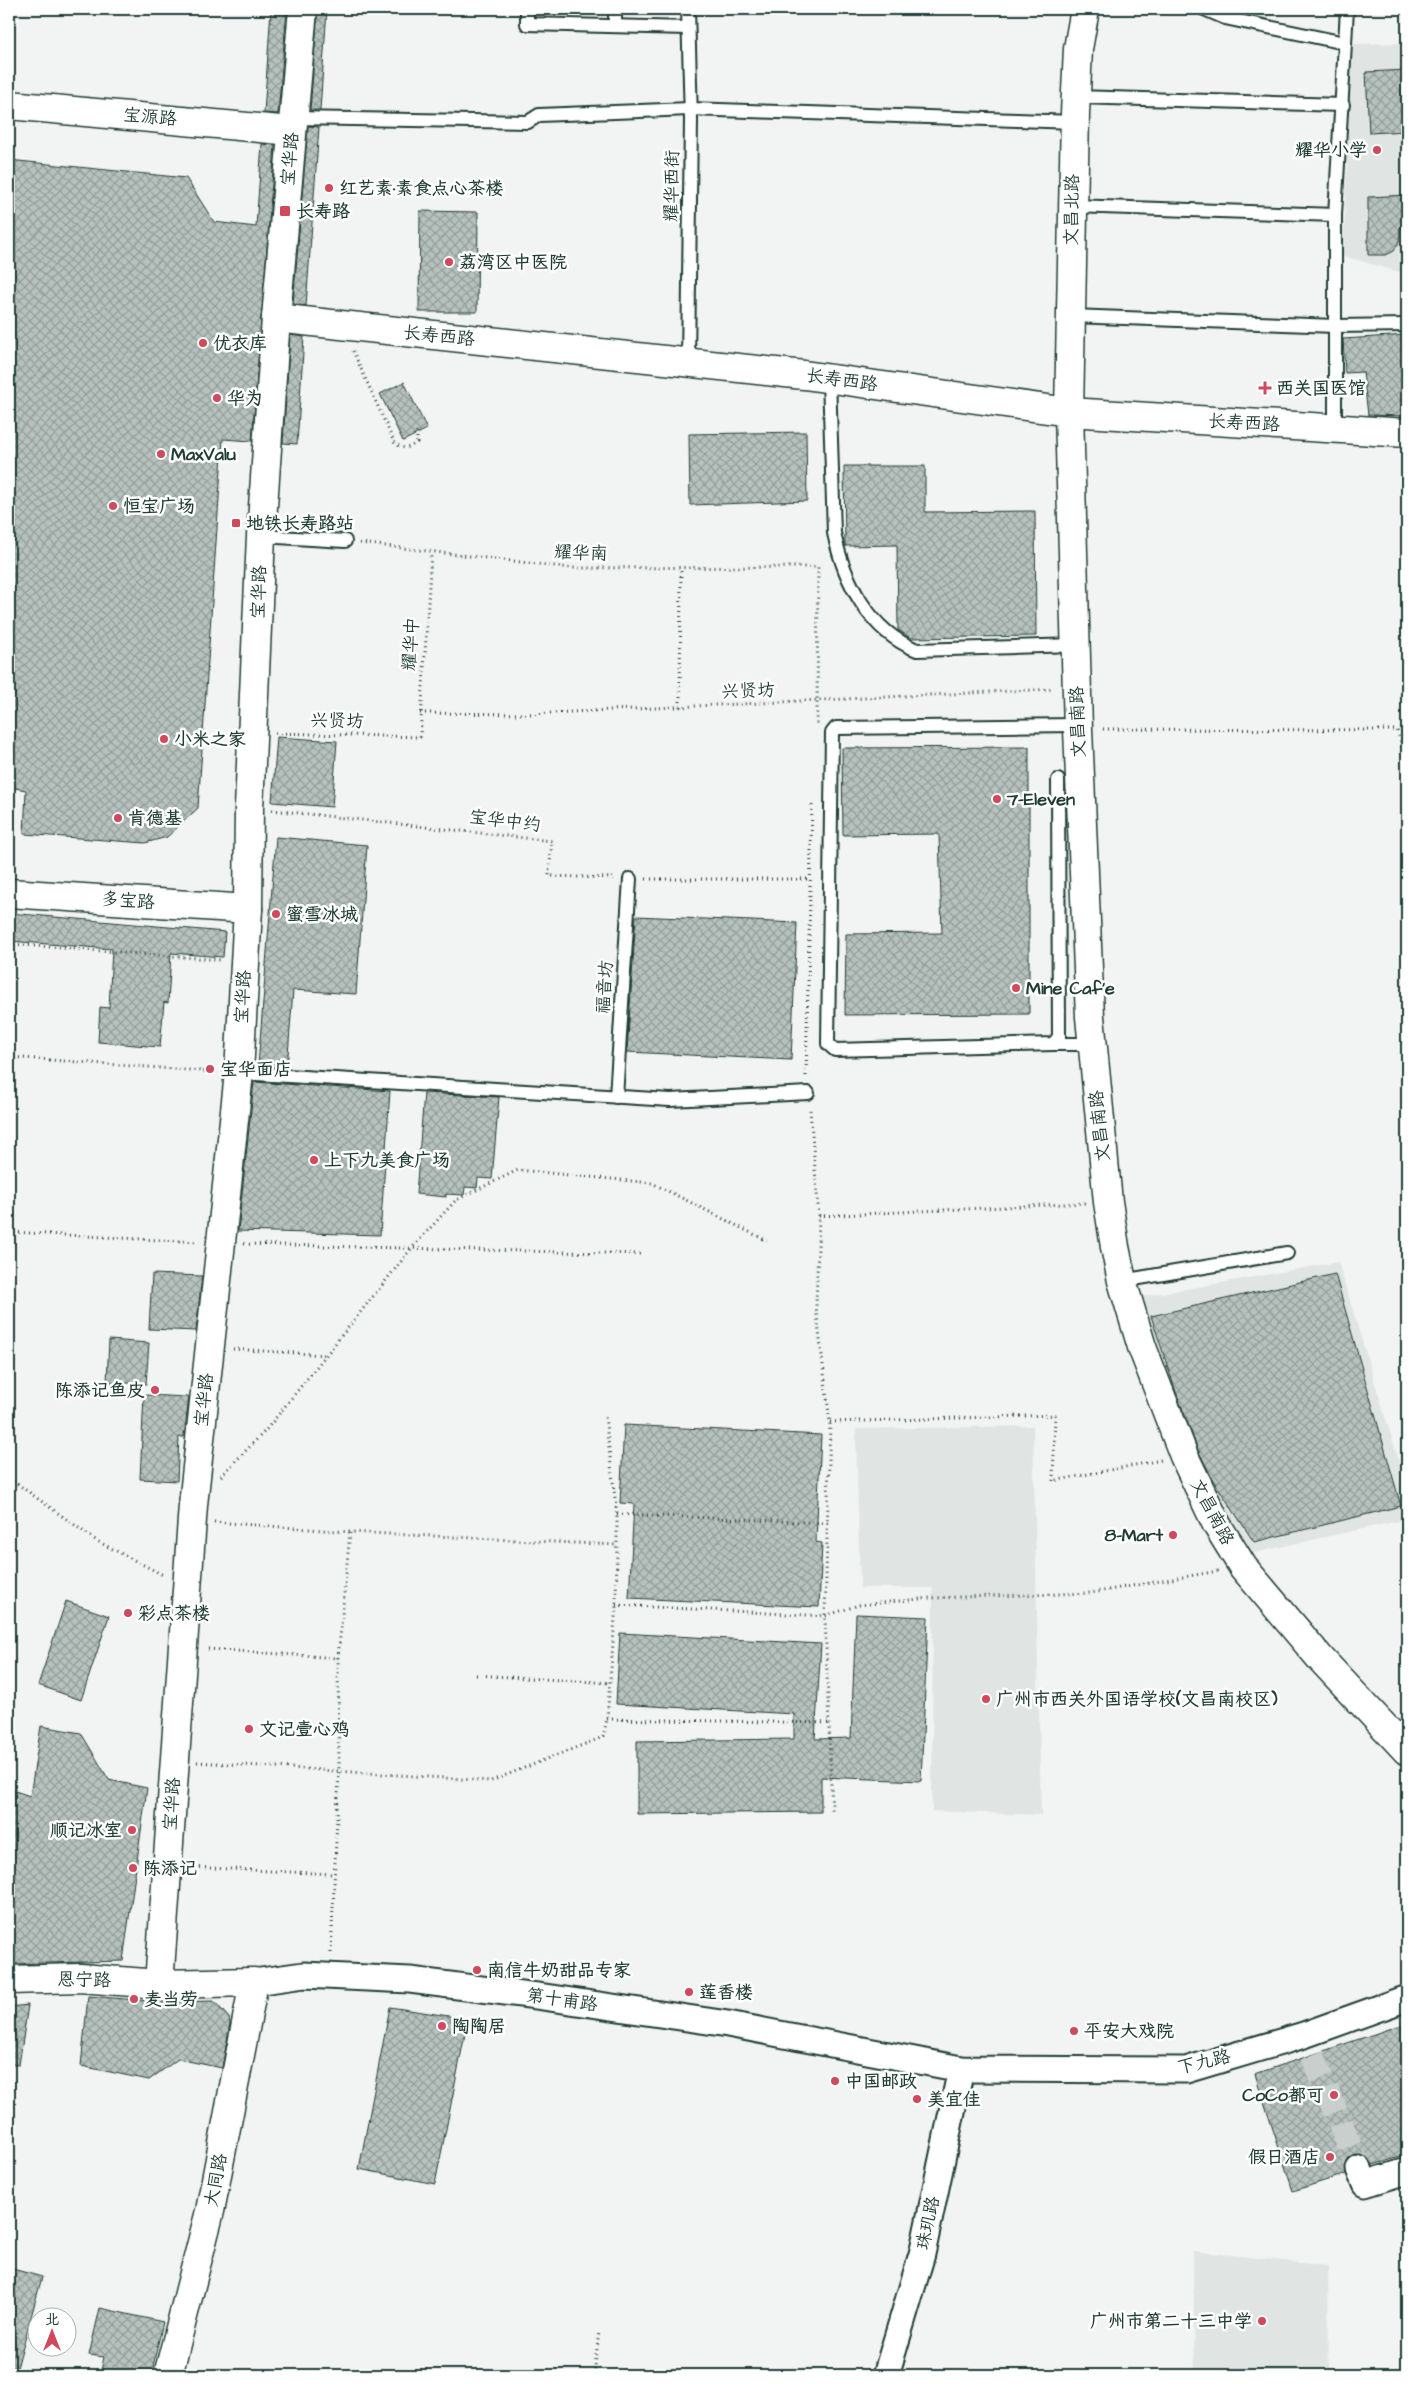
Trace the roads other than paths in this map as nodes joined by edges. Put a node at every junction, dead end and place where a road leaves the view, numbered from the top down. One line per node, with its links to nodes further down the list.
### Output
1 (303, 9): 15 (street, 宝华路)
2 (527, 9): 8 (lane)
3 (615, 9): 8 (lane)
4 (688, 9): 9 (lane, 耀华西街)
5 (1085, 9): 14 (street, 文昌北路)
6 (1204, 9): 10 (lane)
7 (1347, 9): 10 (lane)
8 (614, 26): 9 (lane)
9 (688, 28): 13 (lane, 耀华西街)
10 (1346, 43): 12 (lane)
11 (9, 105): 15 (street, 宝源路)
12 (1343, 105): 14 (lane); 17 (lane)
13 (690, 109): 14 (lane); 15 (lane); 22 (lane, 耀华西街)
14 (1075, 110): 16 (street, 文昌北路)
15 (292, 125): 19 (street, 宝华路)
16 (1072, 206): 17 (lane); 18 (street, 文昌北路)
17 (1336, 215): 21 (lane)
18 (1071, 316): 21 (lane); 24 (street, 文昌北路)
19 (276, 318): 22 (street, 长寿西路); 27 (street, 宝华路)
20 (1407, 325): 21 (lane)
21 (1336, 326): 25 (lane)
22 (688, 363): 23 (street, 长寿西路)
23 (829, 378): 24 (street, 长寿西路); 29 (lane)
24 (1069, 412): 25 (street, 长寿西路); 29 (street, 文昌南路)
25 (1336, 428): 26 (street, 长寿西路)
26 (1407, 432)
27 (261, 536): 28 (lane); 34 (street, 宝华路)
28 (345, 541)
29 (1076, 645): 30 (street, 文昌南路)
30 (1078, 727): 35 (lane); 36 (street, 文昌南路)
31 (1058, 780): 35 (lane)
32 (630, 879): 39 (lane, 福音坊)
33 (9, 893): 34 (street, 多宝路)
34 (248, 909): 37 (street, 宝华路)
35 (1053, 1044): 36 (lane)
36 (1092, 1044): 41 (street, 文昌南路)
37 (239, 1073): 39 (lane); 45 (street, 宝华路)
38 (808, 1093): 39 (lane)
39 (616, 1097)
40 (1287, 1253): 41 (lane)
41 (1122, 1281): 42 (street, 文昌南路)
42 (1407, 1751)
43 (9, 1980): 45 (street, 恩宁路)
44 (254, 1982): 45 (street, 第十甫路); 47 (street, 第十甫路); 50 (street, 大同路)
45 (159, 1984)
46 (1407, 1998): 47 (street, 下九路)
47 (961, 2069): 51 (street, 珠玑路)
48 (1407, 2171): 49 (street)
49 (1362, 2177)
50 (168, 2375)
51 (886, 2375)

